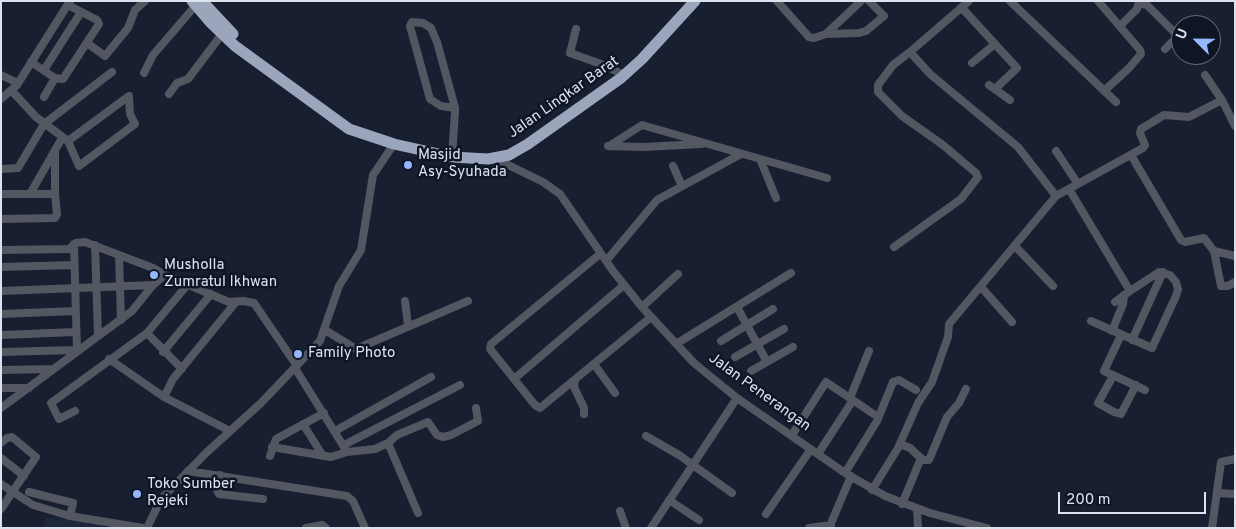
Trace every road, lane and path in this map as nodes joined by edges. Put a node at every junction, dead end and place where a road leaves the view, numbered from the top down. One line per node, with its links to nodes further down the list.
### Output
1 (145, 1): 18 (street)
2 (696, 1): 28 (highway, Jalan Lingkar Barat)
3 (777, 1): 17 (street)
4 (862, 1): 17 (street)
5 (869, 1): 17 (street)
6 (970, 1): 12 (street)
7 (1010, 1): 33 (street)
8 (1098, 1): 14 (street)
9 (1139, 2): 14 (street); 20 (street)
10 (69, 3): 13 (street); 22 (street)
11 (197, 3): 16 (highway, Jalan Lingkar Barat); 26 (street); 43 (highway, Jalan Lingkar Barat)
12 (962, 8): 19 (street); 21 (street)
13 (80, 12): 18 (street); 24 (street)
14 (1120, 26): 33 (street)
15 (576, 29): 28 (street)
16 (222, 34): 34 (street); 43 (highway, Jalan Lingkar Barat)
17 (826, 34)
18 (87, 43): 30 (street)
19 (995, 44): 23 (street); 37 (street)
20 (1165, 48)
21 (910, 52): 63 (street); 68 (street)
22 (31, 62): 24 (street); 31 (street)
23 (972, 63)
24 (44, 70): 30 (street)
25 (112, 72): 41 (street)
26 (144, 73)
27 (1, 75): 31 (street)
28 (624, 75): 52 (highway, Jalan Lingkar Barat)
29 (1205, 75): 38 (street)
30 (56, 78): 35 (street)
31 (18, 83): 32 (street)
32 (12, 91): 36 (street); 41 (street)
33 (1104, 91): 39 (street)
34 (169, 94)
35 (44, 97)
36 (1, 99)
37 (1010, 100)
38 (1222, 100): 42 (street); 50 (street)
39 (1116, 102)
40 (454, 108): 40 (street); 51 (street)
41 (44, 124): 44 (street); 55 (street)
42 (1235, 126)
43 (366, 135): 46 (highway, Jalan Lingkar Barat)
44 (65, 140): 44 (street); 47 (street)
45 (704, 143): 45 (street); 49 (street)
46 (394, 144): 51 (highway, Jalan Lingkar Barat); 110 (street)
47 (55, 150): 61 (street); 62 (street)
48 (1056, 151): 57 (street)
49 (741, 154): 53 (street); 58 (street)
50 (1131, 155): 57 (street); 71 (street)
51 (452, 157): 52 (highway, Jalan Lingkar Barat)
52 (496, 159): 72 (street, Jalan Penerangan)
53 (760, 159): 56 (street); 64 (street)
54 (673, 166): 58 (street)
55 (1, 169)
56 (827, 178)
57 (1078, 184): 59 (street)
58 (682, 186): 75 (street)
59 (1070, 189): 63 (street); 92 (street)
60 (1, 194): 61 (street)
61 (30, 194): 62 (street)
62 (55, 194): 65 (street)
63 (1056, 196): 69 (street)
64 (776, 198)
65 (1, 219)
66 (74, 244): 67 (street); 70 (street); 76 (street)
67 (95, 245): 73 (street); 87 (street)
68 (894, 247)
69 (1016, 247): 86 (street); 89 (street)
70 (1, 250)
71 (1214, 251): 74 (street); 82 (street)
72 (600, 254): 75 (street, Jalan Penerangan); 137 (street)
73 (119, 255): 81 (street); 88 (street)
74 (1235, 256)
75 (606, 261): 85 (street, Jalan Penerangan)
76 (74, 265): 77 (street); 90 (street)
77 (1, 267)
78 (1163, 272): 92 (street); 117 (street); 117 (street)
79 (791, 273): 99 (street)
80 (678, 274): 98 (street)
81 (165, 275): 83 (street); 84 (street)
82 (1235, 282)
83 (188, 284): 93 (street); 113 (street)
84 (153, 285): 88 (street); 104 (street)
85 (624, 285): 98 (street, Jalan Penerangan); 137 (street)
86 (1053, 286)
87 (96, 287): 88 (street); 90 (street); 116 (street)
88 (119, 287): 104 (street)
89 (981, 287): 106 (street); 166 (street)
90 (74, 288): 91 (street); 101 (street)
91 (1, 291)
92 (1127, 293): 97 (street); 111 (street)
93 (211, 294): 96 (street); 125 (street)
94 (405, 301): 107 (street)
95 (468, 301): 107 (street)
96 (236, 302): 130 (street); 132 (street)
97 (1115, 302)
98 (642, 306): 103 (street, Jalan Penerangan)
99 (737, 307): 108 (street); 119 (street)
100 (773, 309): 108 (street)
101 (75, 311): 102 (street); 112 (street)
102 (1, 314)
103 (651, 317): 119 (street, Jalan Penerangan); 129 (street)
104 (121, 320): 116 (street)
105 (1091, 321): 111 (street)
106 (1012, 322)
107 (408, 326): 110 (street)
108 (747, 326): 118 (street); 120 (street)
109 (784, 329): 120 (street)
110 (325, 330): 130 (street)
111 (1112, 331): 115 (street)
112 (76, 332): 114 (street); 122 (street)
113 (146, 333): 125 (street); 127 (street)
114 (1, 334)
115 (1121, 335): 117 (street); 135 (street)
116 (98, 336): 122 (street)
117 (1132, 340)
118 (721, 341)
119 (676, 344): 148 (street, Jalan Penerangan)
120 (758, 344): 126 (street); 128 (street)
121 (793, 347): 128 (street)
122 (76, 350): 124 (street); 131 (street)
123 (868, 351): 149 (street)
124 (1, 352)
125 (163, 352): 132 (street)
126 (735, 357)
127 (108, 359): 147 (street); 152 (street)
128 (767, 362): 134 (street)
129 (594, 364): 138 (street); 146 (street)
130 (296, 367): 153 (street); 158 (street)
131 (53, 369): 133 (street); 142 (street)
132 (182, 369): 147 (street)
133 (1, 370)
134 (751, 371)
135 (1113, 376): 140 (street); 140 (street)
136 (432, 377): 159 (street)
137 (514, 379): 138 (street)
138 (575, 380): 154 (street)
139 (460, 385): 156 (street)
140 (1136, 385): 145 (street)
141 (1, 388): 142 (street)
142 (30, 388): 150 (street)
143 (966, 389): 173 (street)
144 (916, 390): 155 (street)
145 (1145, 390)
146 (615, 394)
147 (164, 397): 158 (street)
148 (737, 398): 161 (street, Jalan Penerangan); 175 (street)
149 (851, 399): 155 (street); 161 (street); 170 (street)
150 (1, 408)
151 (476, 408): 160 (street)
152 (75, 411)
153 (324, 413): 157 (street); 159 (street)
154 (584, 414)
155 (878, 417): 177 (street)
156 (391, 420): 160 (street); 167 (street)
157 (303, 424): 171 (street); 171 (street)
158 (230, 431): 176 (street)
159 (335, 431): 167 (street)
160 (397, 435): 165 (street)
161 (792, 435): 168 (street, Jalan Penerangan)
162 (646, 436): 175 (street)
163 (10, 437): 164 (street); 169 (street); 179 (street)
164 (1, 443)
165 (388, 443): 167 (street); 193 (street)
166 (900, 444): 173 (street); 181 (street)
167 (345, 449): 171 (street)
168 (811, 449): 170 (street, Jalan Penerangan); 194 (street)
169 (1, 450)
170 (818, 454): 177 (street, Jalan Penerangan)
171 (323, 456)
172 (1, 458): 179 (street)
173 (921, 458): 189 (street)
174 (1235, 459): 183 (street)
175 (692, 465): 184 (street); 188 (street)
176 (188, 471): 178 (street); 199 (street)
177 (848, 474): 181 (street, Jalan Penerangan); 197 (street)
178 (220, 475): 186 (street); 202 (street)
179 (24, 476): 182 (street)
180 (1, 484): 182 (street)
181 (872, 490): 189 (street, Jalan Penerangan)
182 (13, 492): 187 (street); 190 (street)
183 (1218, 493): 185 (street); 208 (street)
184 (732, 494)
185 (1235, 494)
186 (263, 499)
187 (22, 500): 195 (street); 195 (street)
188 (669, 500): 196 (street); 204 (street)
189 (902, 504): 191 (street, Jalan Penerangan)
190 (1, 509)
191 (917, 509): 206 (street); 207 (street, Jalan Penerangan)
192 (620, 511): 203 (street)
193 (418, 513)
194 (766, 514)
195 (70, 516): 198 (street)
196 (699, 520)
197 (830, 526): 205 (street)
198 (143, 528)
199 (147, 528)
200 (306, 528): 201 (street)
201 (326, 528)
202 (365, 528)
203 (626, 528)
204 (651, 528)
205 (809, 528)
206 (918, 528)
207 (987, 528)
208 (1212, 528)

